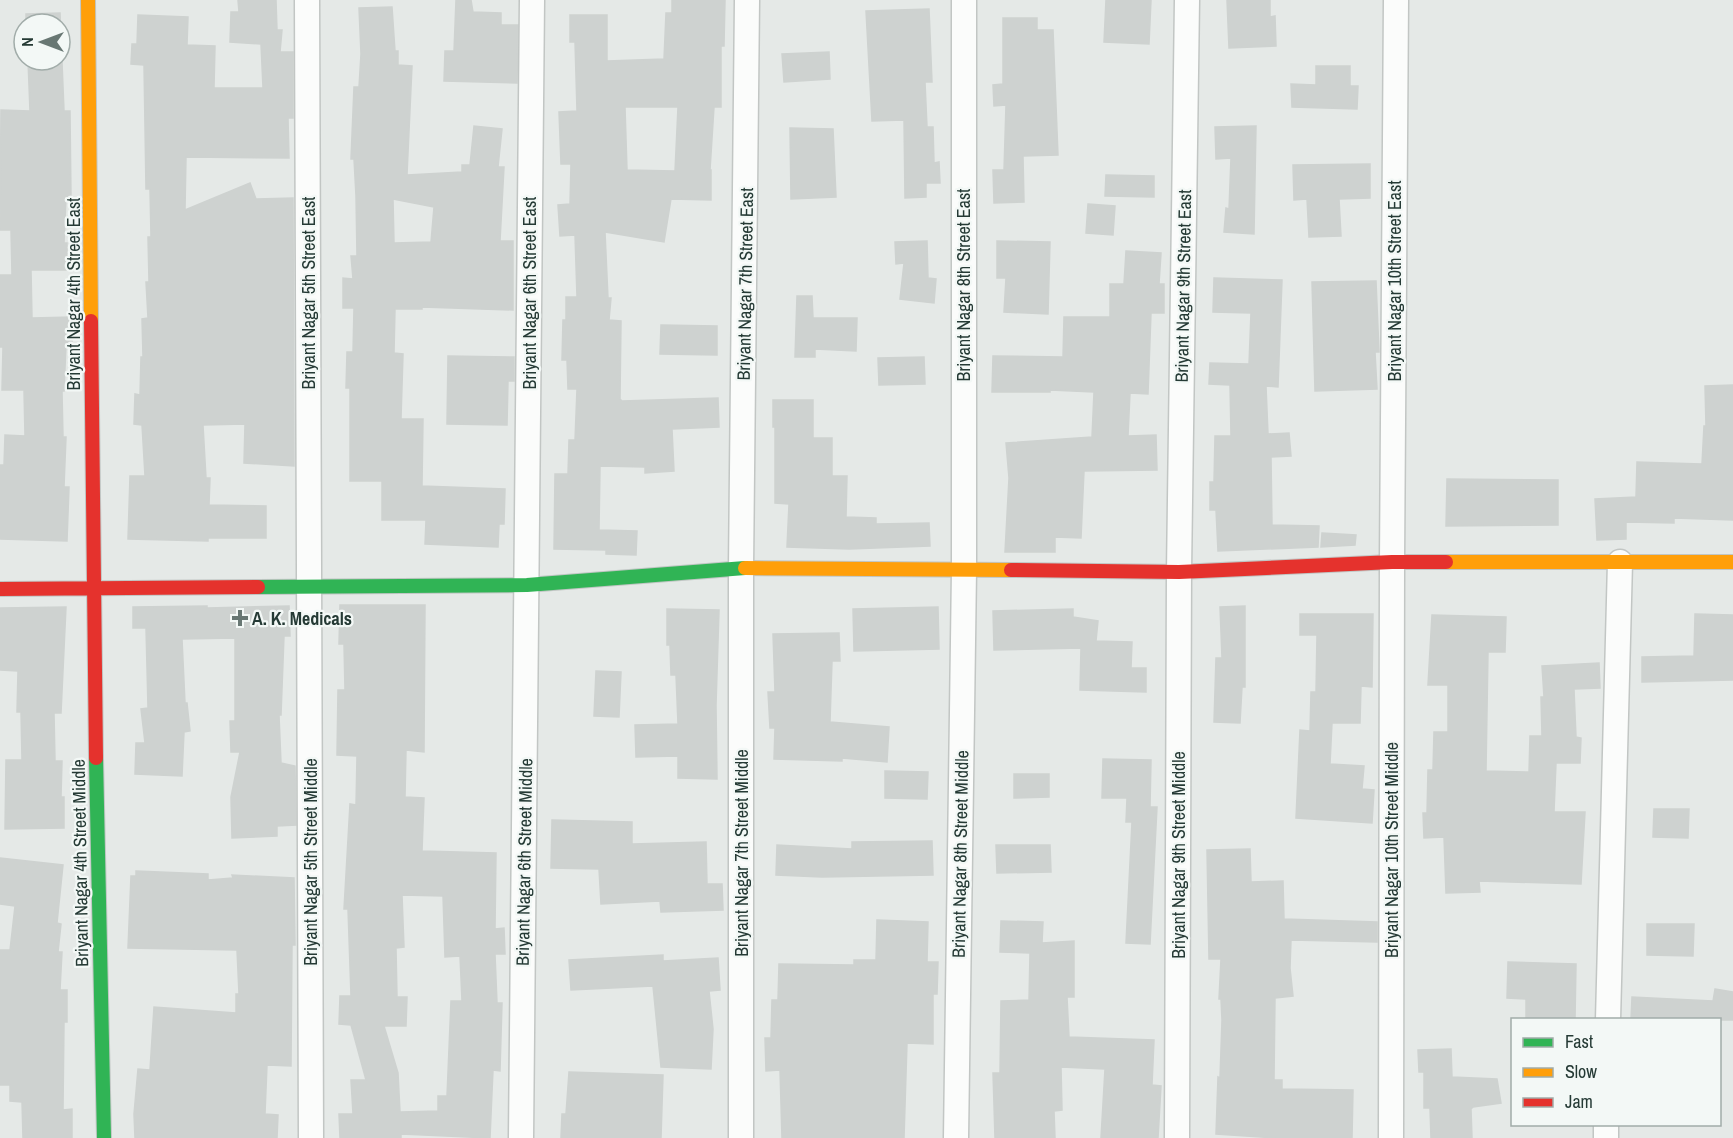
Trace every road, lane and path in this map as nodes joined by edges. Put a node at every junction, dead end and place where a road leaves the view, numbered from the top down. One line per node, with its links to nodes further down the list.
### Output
1 (88, 0): 16 (street, Briyant Nagar 4th Street East)
2 (307, 0): 15 (street, Briyant Nagar 5th Street East)
3 (532, 0): 14 (street, Briyant Nagar 6th Street East)
4 (747, 0): 11 (street, Briyant Nagar 7th Street East)
5 (964, 0): 12 (street, Briyant Nagar 8th Street East)
6 (1187, 0): 13 (street, Briyant Nagar 9th Street East)
7 (1396, 0): 8 (street, Briyant Nagar 10th Street East)
8 (1392, 562): 9 (street); 13 (street); 25 (street, Briyant Nagar 10th Street Middle)
9 (1620, 562): 10 (street); 18 (street)
10 (1733, 562)
11 (741, 568): 12 (street); 14 (street); 22 (street, Briyant Nagar 7th Street Middle)
12 (964, 570): 13 (street); 23 (street, Briyant Nagar 8th Street Middle)
13 (1179, 572): 24 (street, Briyant Nagar 9th Street Middle)
14 (527, 585): 15 (street); 21 (street, Briyant Nagar 6th Street Middle)
15 (309, 587): 16 (street); 20 (street, Briyant Nagar 5th Street Middle)
16 (93, 588): 17 (street); 19 (street, Briyant Nagar 4th Street Middle)
17 (0, 589)
18 (1608, 1018)
19 (104, 1138)
20 (311, 1138)
21 (520, 1138)
22 (741, 1138)
23 (956, 1138)
24 (1177, 1138)
25 (1391, 1138)

